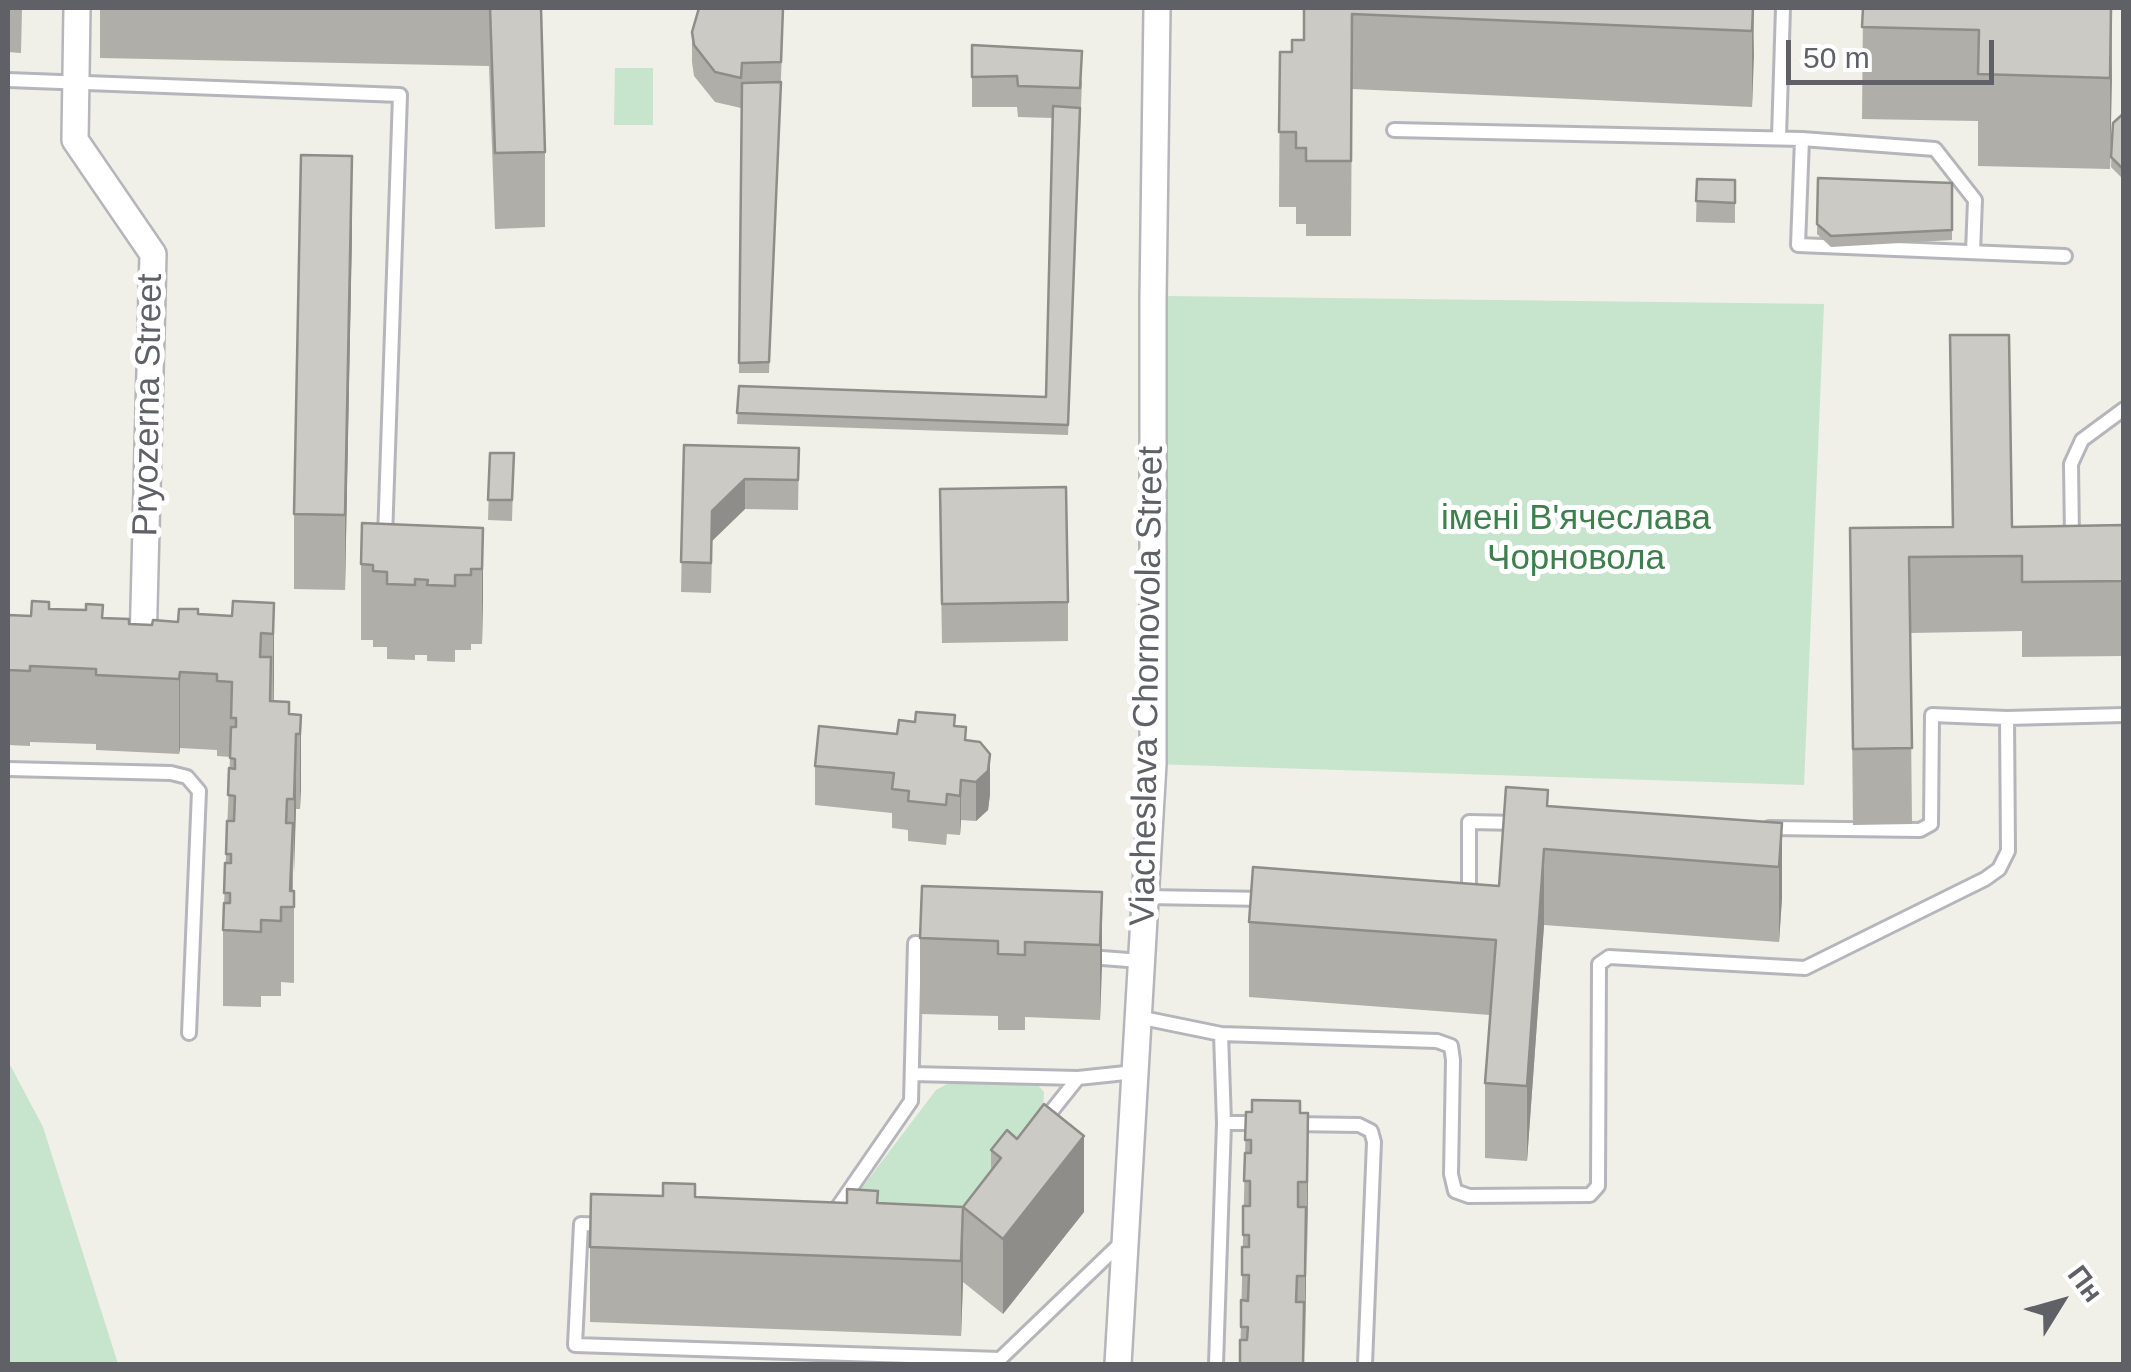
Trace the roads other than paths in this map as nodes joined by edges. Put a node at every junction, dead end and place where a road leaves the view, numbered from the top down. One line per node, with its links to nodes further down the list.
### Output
1 (77, 8): 5 (street, Pryozerna Street)
2 (1157, 8): 20 (street, Viacheslava Chornovola Street)
3 (1783, 8): 7 (lane)
4 (8, 80): 5 (lane)
5 (76, 80): 13 (lane); 14 (street, Pryozerna Street)
6 (1394, 130): 7 (lane)
7 (1779, 138): 8 (lane)
8 (1802, 139): 9 (lane); 9 (lane)
9 (1973, 252): 10 (lane)
10 (2065, 256)
11 (2124, 409): 12 (lane)
12 (2072, 550)
13 (384, 556)
14 (133, 646)
15 (2124, 715): 16 (lane)
16 (2007, 718): 19 (lane); 28 (lane)
17 (8, 769): 27 (lane)
18 (1528, 824): 22 (lane)
19 (1763, 828)
20 (1145, 897): 21 (lane); 25 (street, Viacheslava Chornovola Street)
21 (1290, 900)
22 (1448, 906)
23 (953, 946): 30 (lane)
24 (1066, 955): 25 (lane)
25 (1142, 961): 26 (street, Viacheslava Chornovola Street)
26 (1138, 1017): 28 (lane); 29 (street, Viacheslava Chornovola Street)
27 (189, 1032)
28 (1221, 1034): 32 (lane)
29 (1135, 1072): 31 (lane); 36 (street, Viacheslava Chornovola Street)
30 (912, 1074): 31 (lane); 35 (lane)
31 (1078, 1078): 33 (lane)
32 (1224, 1123): 38 (lane); 39 (lane)
33 (1032, 1136)
34 (618, 1225): 36 (lane)
35 (821, 1232)
36 (1126, 1238): 37 (street, Viacheslava Chornovola Street)
37 (1118, 1364)
38 (1216, 1364)
39 (1365, 1364)

